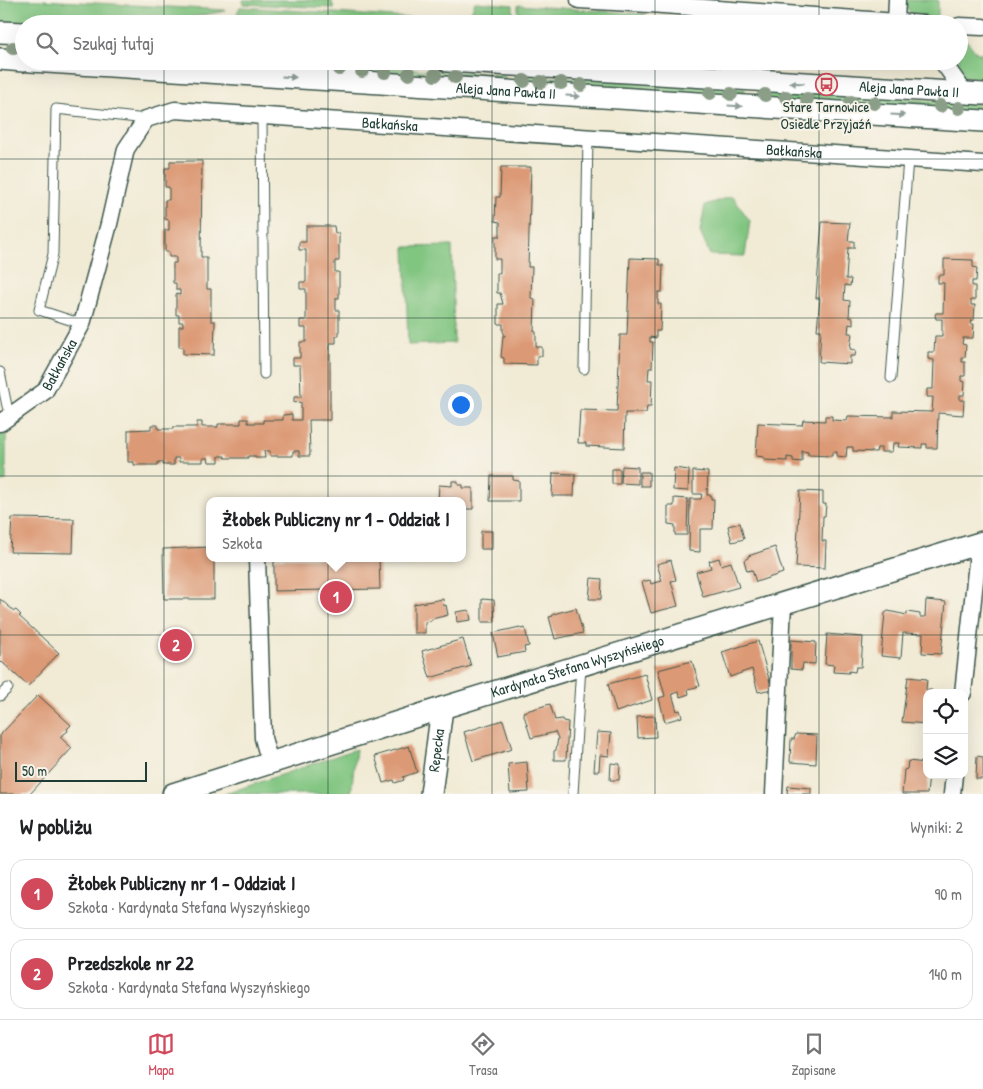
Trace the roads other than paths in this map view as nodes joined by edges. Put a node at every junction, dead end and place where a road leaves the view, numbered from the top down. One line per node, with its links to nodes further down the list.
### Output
1 (579, 0): 3 (street)
2 (897, 0): 4 (street)
3 (800, 15)
4 (905, 15)
5 (968, 26): 6 (street)
6 (983, 27)
7 (0, 32): 8 (street)
8 (15, 33)
9 (0, 59): 10 (street)
10 (15, 60)
11 (176, 70): 17 (street, Aleja Jana Pawła II, one-way to 17)
12 (591, 70): 14 (street, Aleja Jana Pawła II, one-way to 12)
13 (951, 70): 14 (street)
14 (974, 94)
15 (262, 116): 16 (street, Bałkańska); 18 (street, Bałkańska); 24 (lane)
16 (146, 119): 21 (street, Bałkańska); 21 (lane)
17 (983, 120)
18 (588, 136): 19 (street, Bałkańska); 22 (lane)
19 (908, 159): 20 (street, Bałkańska); 25 (lane)
20 (983, 164)
21 (82, 324): 27 (street, Bałkańska)
22 (584, 369)
23 (0, 372): 27 (lane)
24 (264, 374)
25 (891, 378)
26 (0, 397): 27 (lane)
27 (7, 414)
28 (981, 543): 30 (street, Kardynała Stefana Wyszyńskiego); 33 (street)
29 (257, 562): 36 (street)
30 (783, 604): 31 (street, Kardynała Stefana Wyszyńskiego); 41 (street)
31 (581, 666): 35 (street, Kardynała Stefana Wyszyńskiego); 40 (lane)
32 (8, 688): 34 (lane)
33 (963, 689)
34 (0, 696)
35 (442, 708): 36 (street, Kardynała Stefana Wyszyńskiego); 39 (street, Repecka)
36 (270, 763): 38 (street, Kardynała Stefana Wyszyńskiego)
37 (954, 779): 42 (street)
38 (173, 794)
39 (430, 794)
40 (573, 794)
41 (774, 794)
42 (952, 794)

